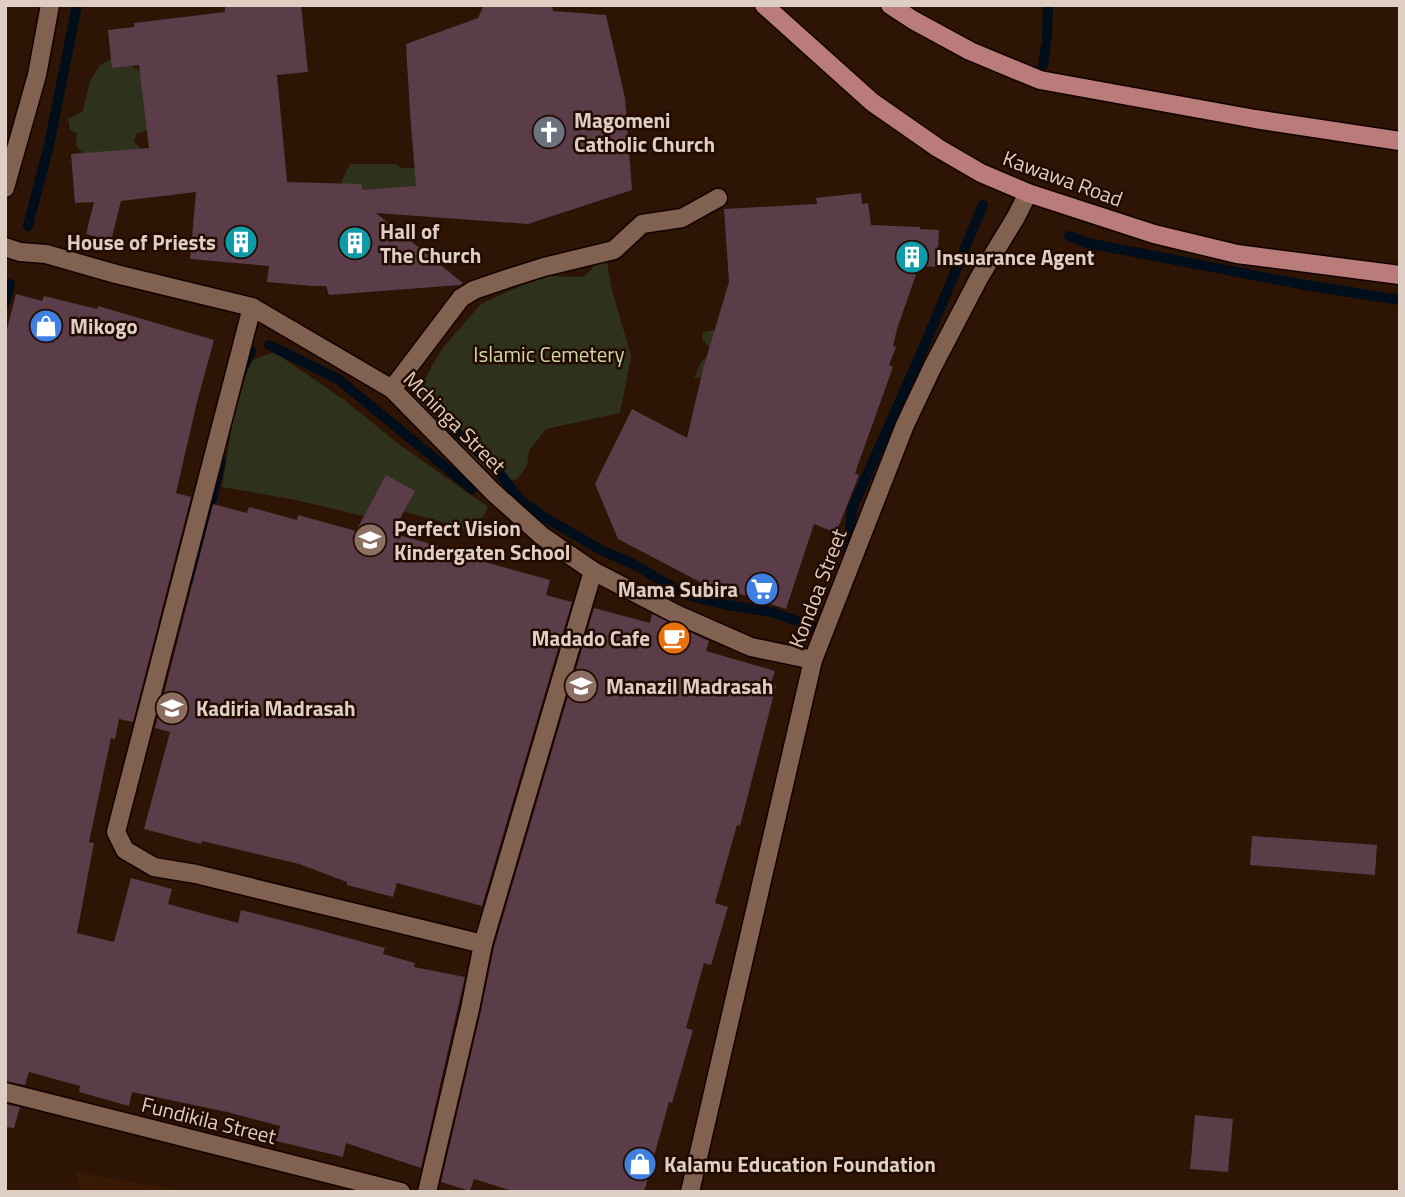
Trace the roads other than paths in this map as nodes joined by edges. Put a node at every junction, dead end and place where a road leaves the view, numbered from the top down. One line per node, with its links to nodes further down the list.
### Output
1 (50, 5): 5 (street)
2 (764, 5): 6 (main road, Kawawa Road)
3 (890, 5): 4 (main road)
4 (1400, 141)
5 (5, 188)
6 (1028, 192): 9 (main road, Kawawa Road); 13 (street, Kondoa Street)
7 (718, 198): 11 (street)
8 (5, 247): 10 (street, Mchinga Street)
9 (1400, 275)
10 (251, 307): 11 (street, Mchinga Street); 14 (street)
11 (392, 389): 12 (street, Mchinga Street)
12 (593, 571): 13 (street, Mchinga Street); 14 (street)
13 (813, 660): 18 (street, Kondoa Street)
14 (483, 944): 17 (street)
15 (5, 1092): 16 (street, Fundikila Street)
16 (401, 1192)
17 (427, 1192)
18 (690, 1192)

